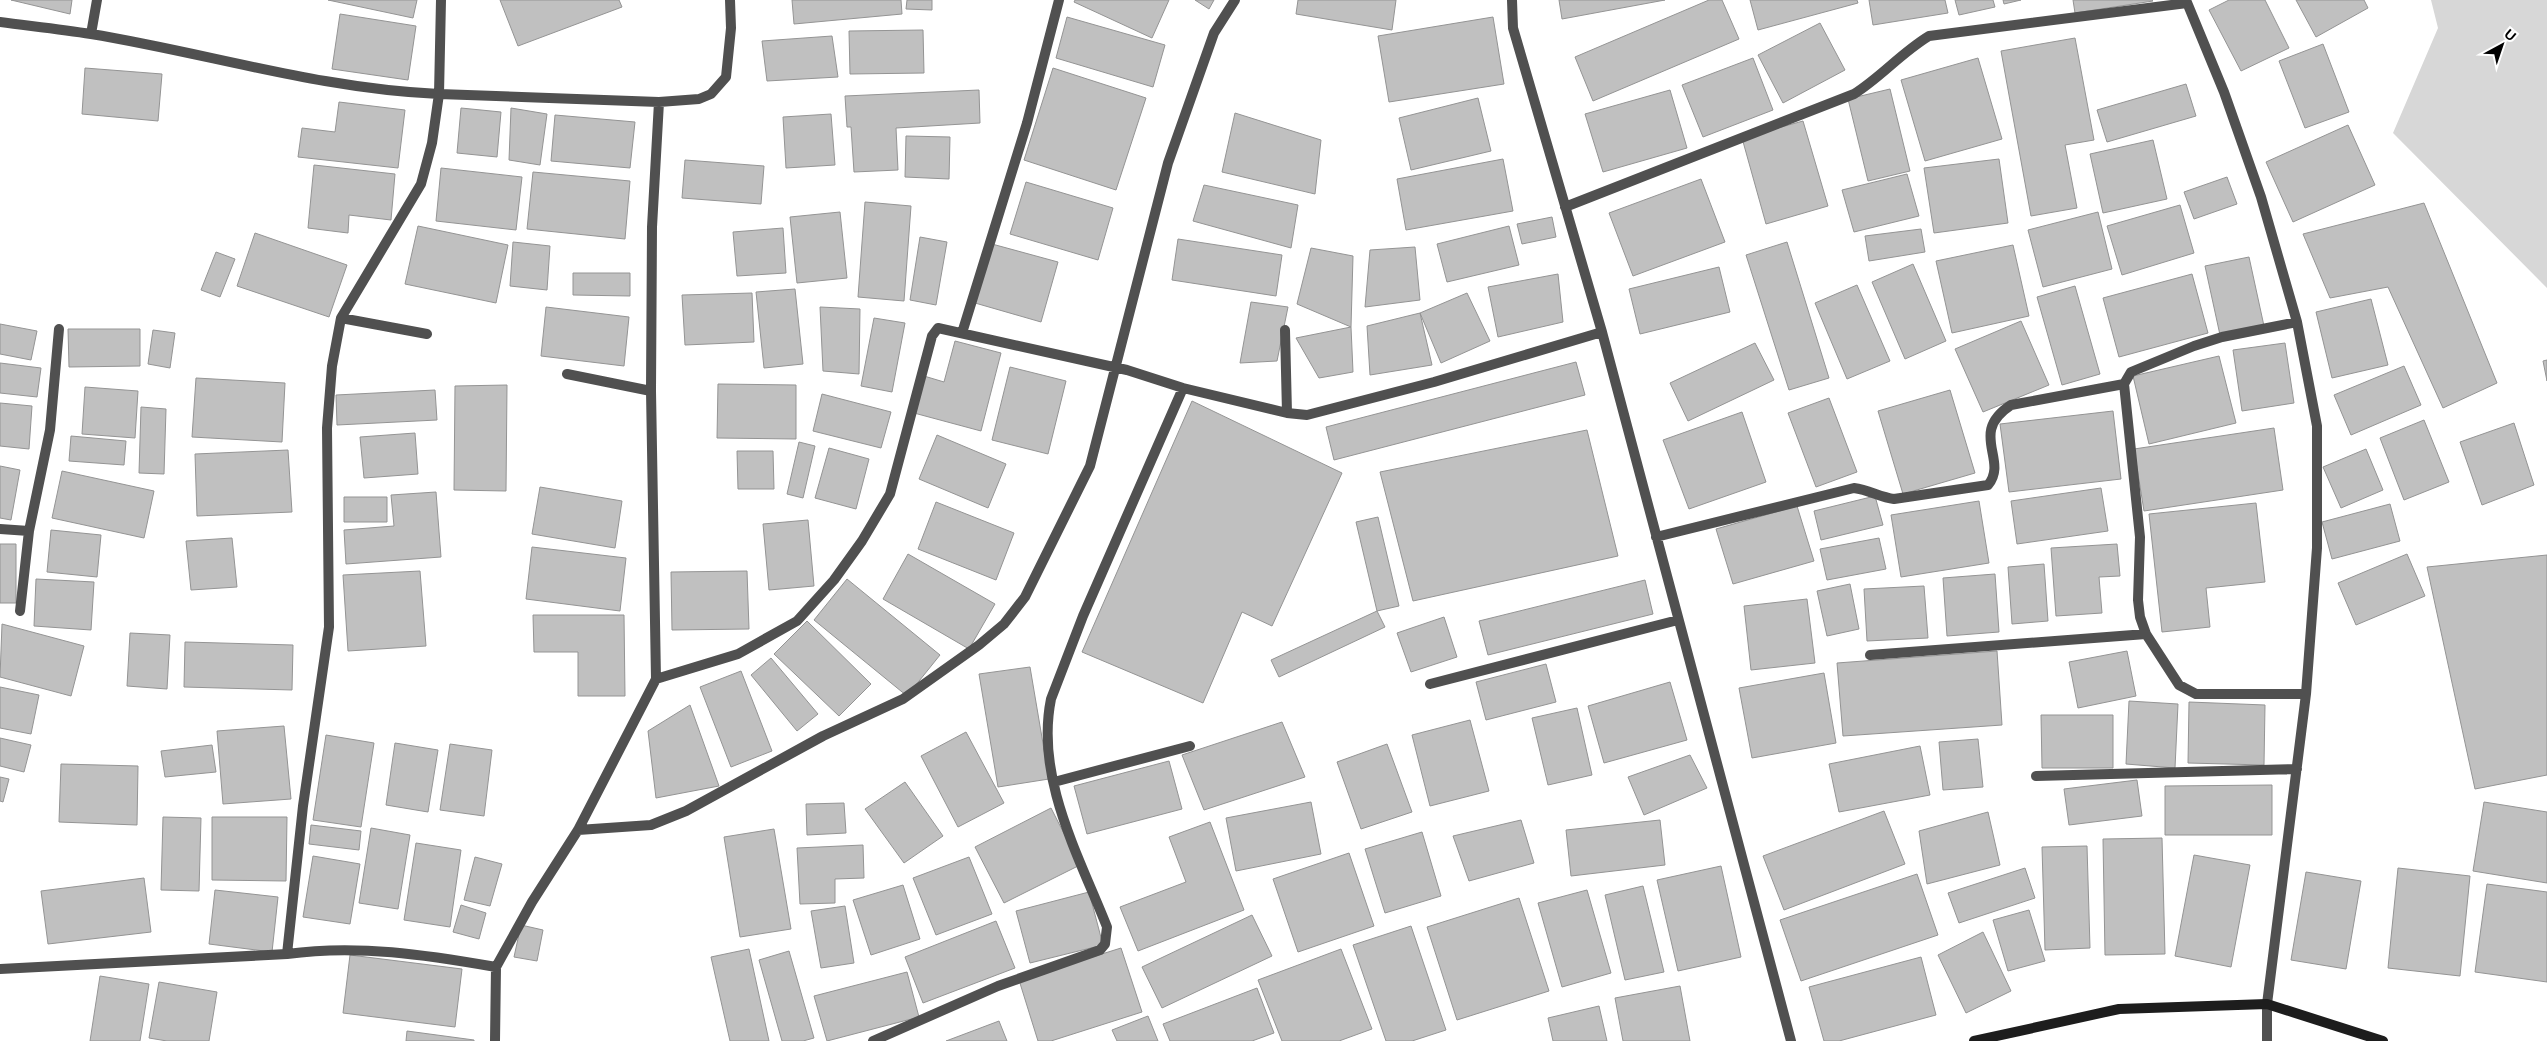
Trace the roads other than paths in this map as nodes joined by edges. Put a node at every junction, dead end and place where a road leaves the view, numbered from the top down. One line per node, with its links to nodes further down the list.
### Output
1 (97, 0): 9 (street)
2 (441, 0): 10 (street)
3 (730, 0): 11 (street)
4 (1059, 0): 18 (street)
5 (1235, 0): 20 (street)
6 (1512, 0): 12 (street)
7 (2186, 2): 12 (street); 14 (street)
8 (0, 22): 9 (street)
9 (91, 34): 10 (street)
10 (439, 94): 11 (street); 13 (street)
11 (659, 102): 24 (street)
12 (1565, 207): 17 (street)
13 (341, 318): 19 (street); 41 (street)
14 (2297, 322): 22 (street); 35 (street)
15 (59, 329): 27 (street)
16 (1285, 330): 25 (street)
17 (1602, 332): 25 (street); 28 (street)
18 (962, 333): 20 (street); 33 (street)
19 (427, 334)
20 (1114, 367): 23 (street); 40 (street)
21 (567, 374): 24 (street)
22 (2124, 384): 28 (street); 31 (street)
23 (1183, 388): 25 (street); 39 (street)
24 (650, 392): 33 (street)
25 (1287, 413)
26 (0, 529): 27 (street)
27 (29, 531): 29 (street)
28 (1656, 537): 30 (street)
29 (20, 611)
30 (1678, 620): 34 (street); 47 (street)
31 (2146, 634): 32 (street); 35 (street)
32 (1870, 655)
33 (656, 679): 40 (street)
34 (1430, 684)
35 (2306, 694): 37 (street)
36 (1190, 746): 39 (street)
37 (2297, 770): 38 (street); 44 (street)
38 (2036, 776)
39 (1054, 782): 46 (street)
40 (578, 830): 42 (street)
41 (287, 954): 42 (street); 43 (street)
42 (496, 967): 45 (street)
43 (0, 969)
44 (2266, 1004): 48 (street); 49 (street); 50 (street)
45 (495, 1041)
46 (873, 1041)
47 (1791, 1041)
48 (1974, 1041)
49 (2267, 1041)
50 (2383, 1041)

